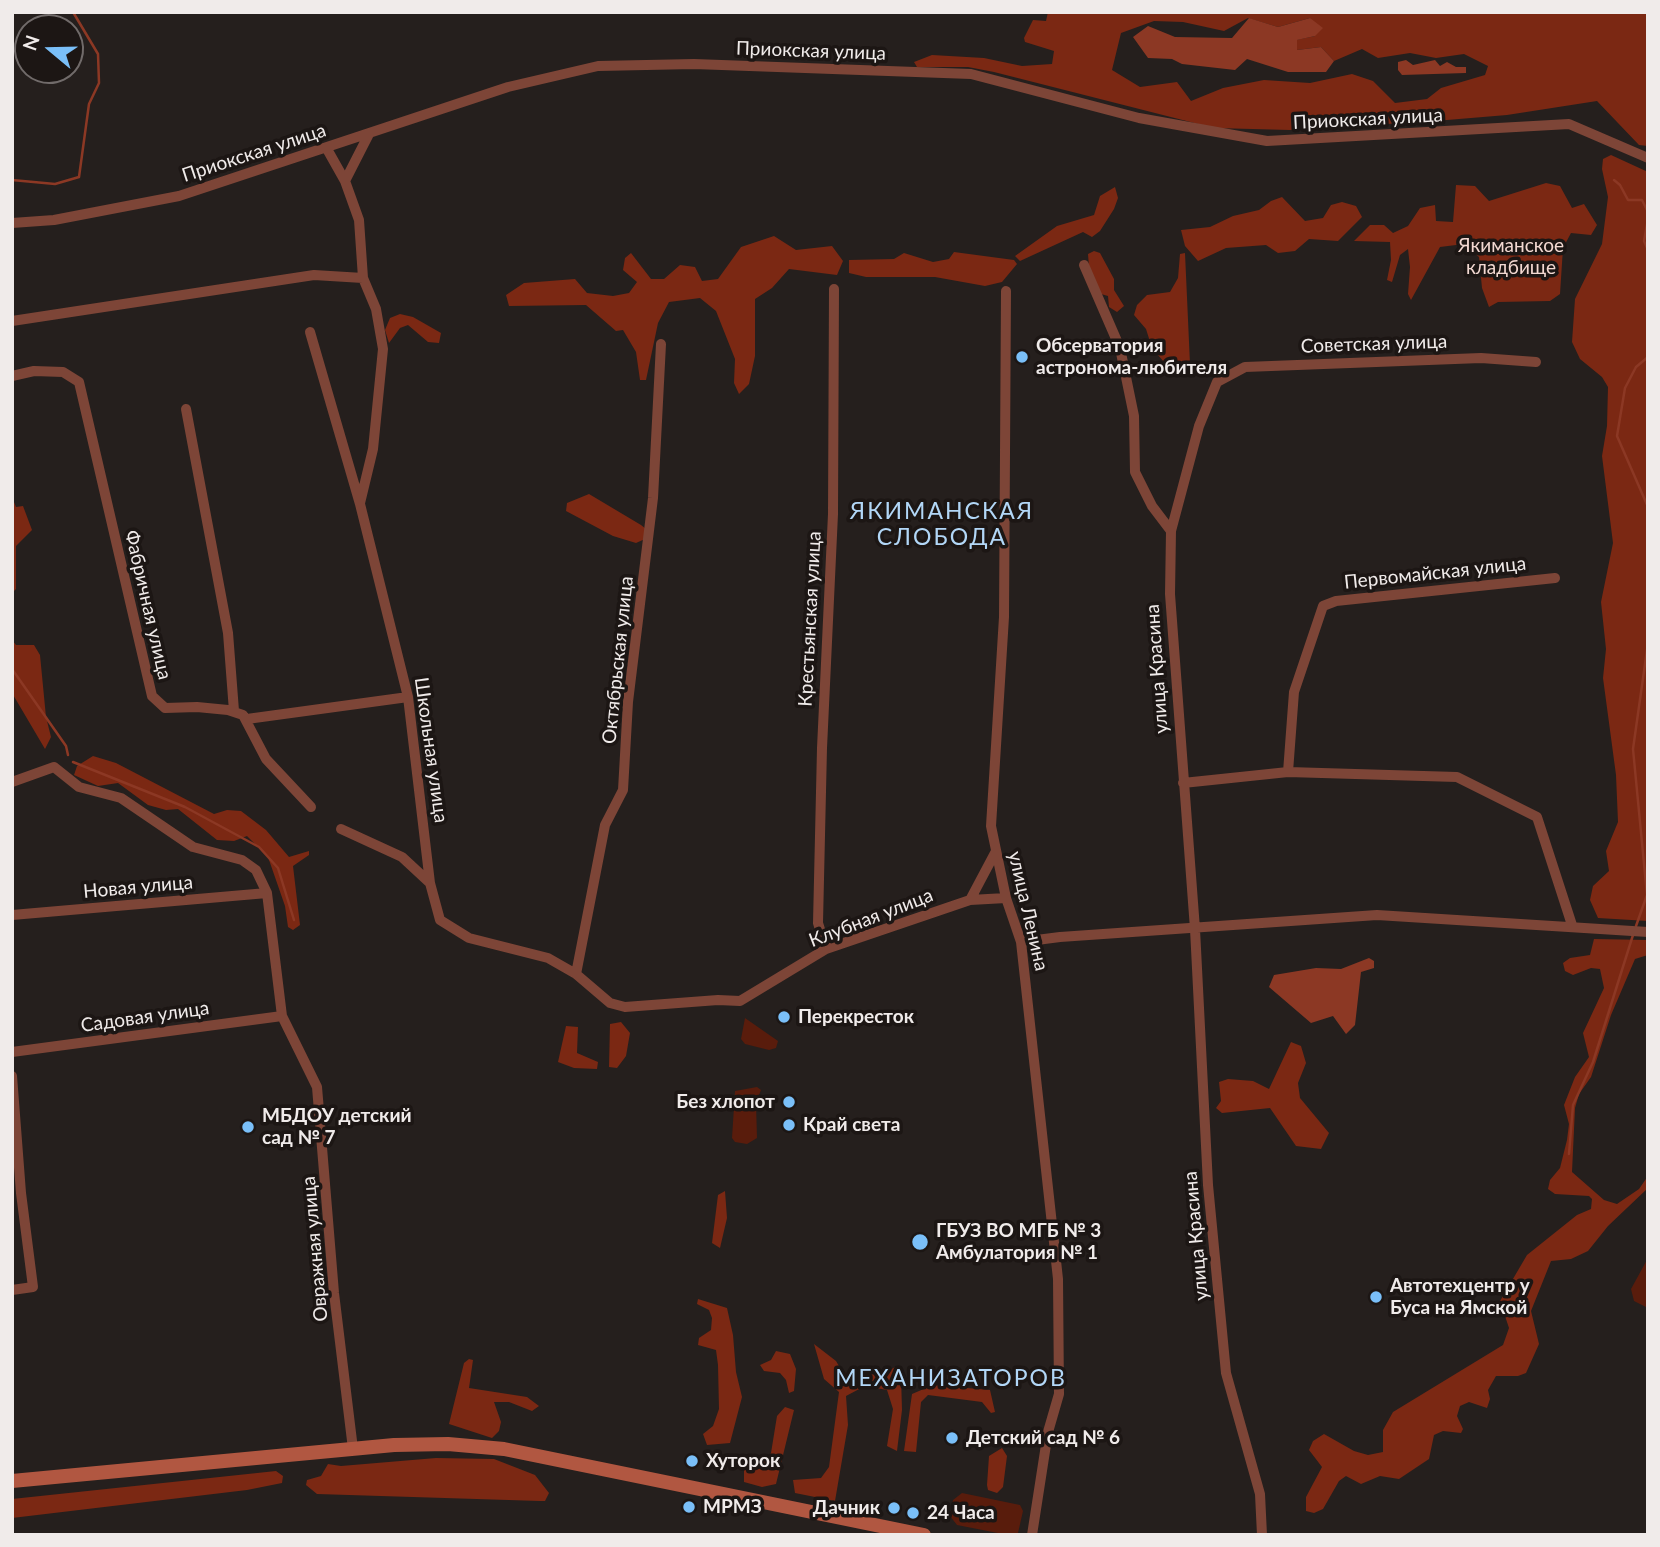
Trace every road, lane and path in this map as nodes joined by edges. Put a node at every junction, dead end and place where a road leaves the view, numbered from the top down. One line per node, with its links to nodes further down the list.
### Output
1 (369, 134): 2 (street, Приокская улица); 3 (street, Приокская улица); 4 (street)
2 (327, 149): 4 (street, Школьная улица); 5 (street, Приокская улица)
3 (1648, 158)
4 (345, 181): 7 (street, Школьная улица)
5 (12, 223)
6 (1084, 265): 18 (street)
7 (363, 278): 10 (street); 17 (street, Школьная улица)
8 (834, 289): 39 (street, Крестьянская улица)
9 (1006, 291): 28 (street, улица Ленина)
10 (12, 321)
11 (310, 332): 17 (street, Школьная улица)
12 (661, 344): 40 (street, Октябрьская улица)
13 (1536, 362): 15 (street, Советская улица)
14 (12, 376): 21 (street, Фабричная улица)
15 (1217, 382): 18 (street, улица Красина)
16 (186, 409): 21 (street)
17 (360, 504): 20 (street, Школьная улица)
18 (1171, 531): 25 (street, улица Красина)
19 (1555, 578): 23 (street, Первомайская улица)
20 (408, 697): 22 (street); 29 (street, Школьная улица)
21 (234, 711): 22 (street, Фабричная улица)
22 (247, 719): 26 (street)
23 (1288, 772): 25 (street); 35 (street)
24 (12, 782): 30 (street, Овражная улица)
25 (1183, 783): 36 (street, улица Красина)
26 (311, 807)
27 (341, 829): 29 (street)
28 (996, 851): 31 (street, улица Ленина); 32 (street)
29 (430, 883): 34 (street, Школьная улица)
30 (267, 893): 33 (street, Новая улица); 41 (street, Овражная улица)
31 (1006, 898): 32 (street, Клубная улица); 38 (street, улица Ленина)
32 (970, 900): 39 (street, Клубная улица)
33 (12, 915)
34 (440, 920): 40 (street, Клубная улица)
35 (1572, 925): 36 (street); 37 (street)
36 (1195, 929): 38 (street); 49 (street, улица Красина)
37 (1648, 932)
38 (1021, 942): 48 (street, улица Ленина)
39 (826, 949): 40 (street, Клубная улица)
40 (576, 974)
41 (282, 1016): 42 (street, Садовая улица); 45 (street, Овражная улица)
42 (12, 1052)
43 (12, 1076): 44 (street)
44 (12, 1290)
45 (353, 1449): 46 (main road); 47 (main road)
46 (12, 1480)
47 (924, 1535)
48 (1032, 1535)
49 (1262, 1535)

